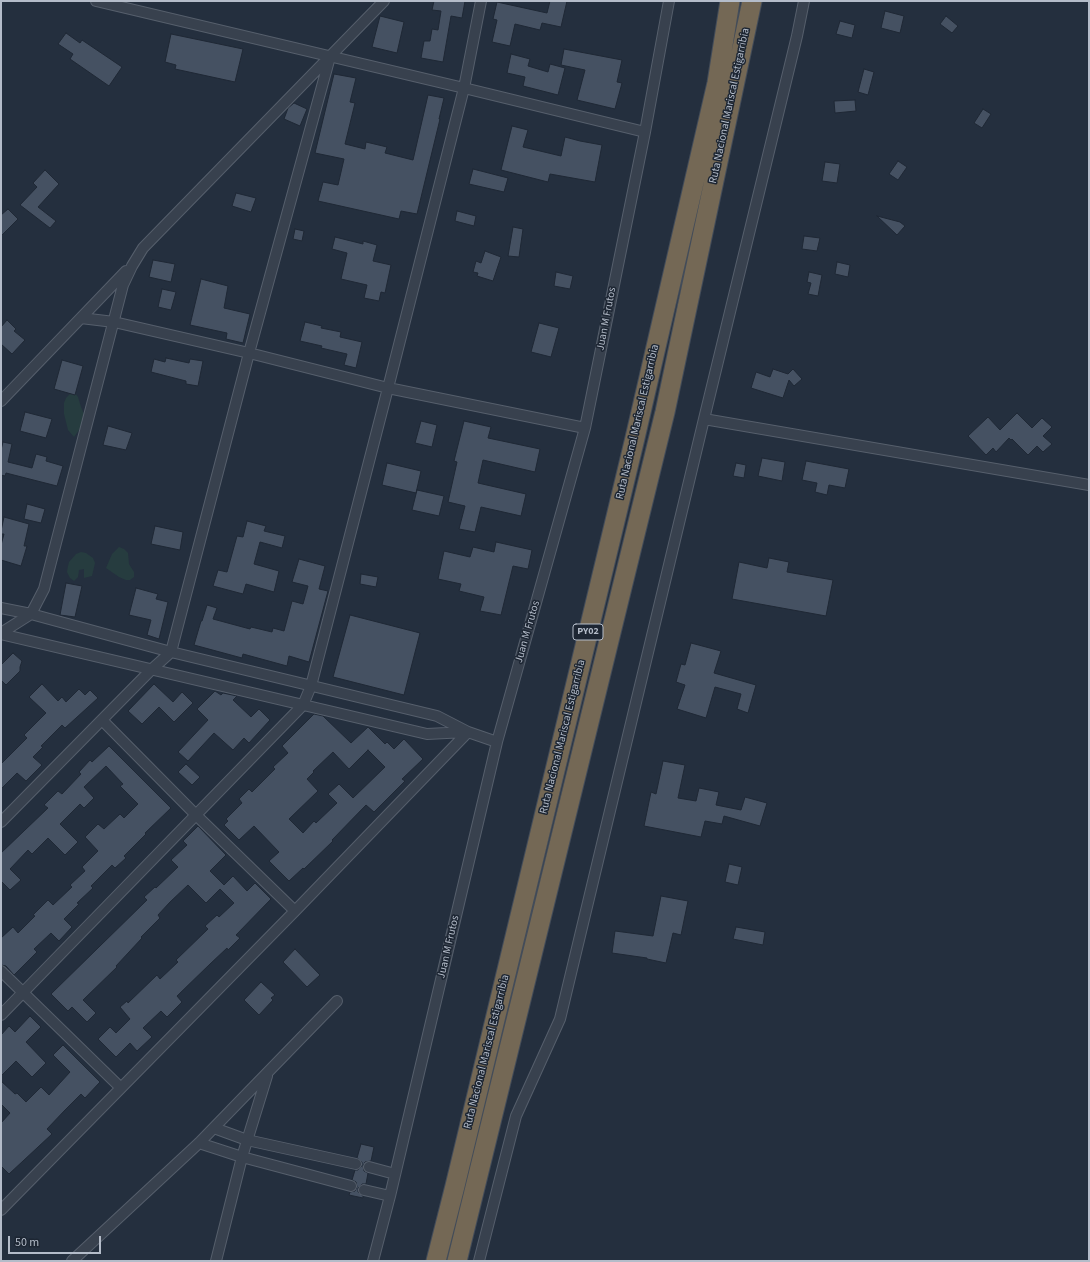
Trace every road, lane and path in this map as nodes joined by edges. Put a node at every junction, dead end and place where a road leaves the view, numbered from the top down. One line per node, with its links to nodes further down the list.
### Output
1 (96, 1): 8 (street)
2 (384, 1): 8 (street)
3 (481, 1): 9 (street)
4 (669, 1): 10 (street, Juan M Frutos)
5 (730, 1): 53 (highway, Ruta Nacional Mariscal Estigarribia / PY02)
6 (752, 1): 54 (highway, Ruta Nacional Mariscal Estigarribia / PY02)
7 (804, 1): 17 (street)
8 (330, 57): 9 (street); 11 (street); 14 (street)
9 (464, 88): 10 (street); 15 (street)
10 (645, 132): 18 (street, Juan M Frutos)
11 (132, 266): 12 (street); 13 (street)
12 (81, 318): 13 (street); 16 (street)
13 (114, 322): 14 (street); 21 (street)
14 (249, 353): 15 (street); 23 (street)
15 (388, 388): 18 (street); 25 (street)
16 (1, 401)
17 (704, 418): 19 (street); 55 (street)
18 (585, 428): 29 (street, Juan M Frutos)
19 (1089, 485)
20 (1, 608): 21 (street)
21 (31, 614): 22 (street); 23 (street)
22 (1, 634): 24 (street)
23 (171, 652): 24 (street); 25 (street)
24 (151, 670): 26 (street); 27 (street)
25 (311, 686): 26 (street); 28 (street)
26 (303, 705): 28 (street); 30 (street)
27 (102, 720): 30 (street); 31 (street)
28 (468, 732): 29 (street); 32 (street)
29 (497, 742): 45 (street, Juan M Frutos)
30 (196, 815): 32 (street); 34 (street)
31 (1, 822)
32 (295, 911): 38 (street)
33 (1, 970): 34 (street)
34 (24, 993): 36 (street); 38 (street)
35 (337, 1001): 37 (street)
36 (1, 1015)
37 (267, 1074): 39 (street); 40 (street)
38 (121, 1088): 49 (street)
39 (214, 1128): 40 (street); 41 (street)
40 (247, 1140): 42 (street); 43 (street)
41 (199, 1143): 42 (street); 50 (street)
42 (242, 1157): 46 (street); 51 (street)
43 (356, 1164)
44 (369, 1167): 45 (street)
45 (396, 1174): 48 (street, Juan M Frutos)
46 (351, 1186)
47 (364, 1190): 48 (street)
48 (390, 1196): 52 (street, Juan M Frutos)
49 (1, 1210)
50 (72, 1261)
51 (216, 1261)
52 (373, 1261)
53 (436, 1261)
54 (457, 1261)
55 (479, 1261)

